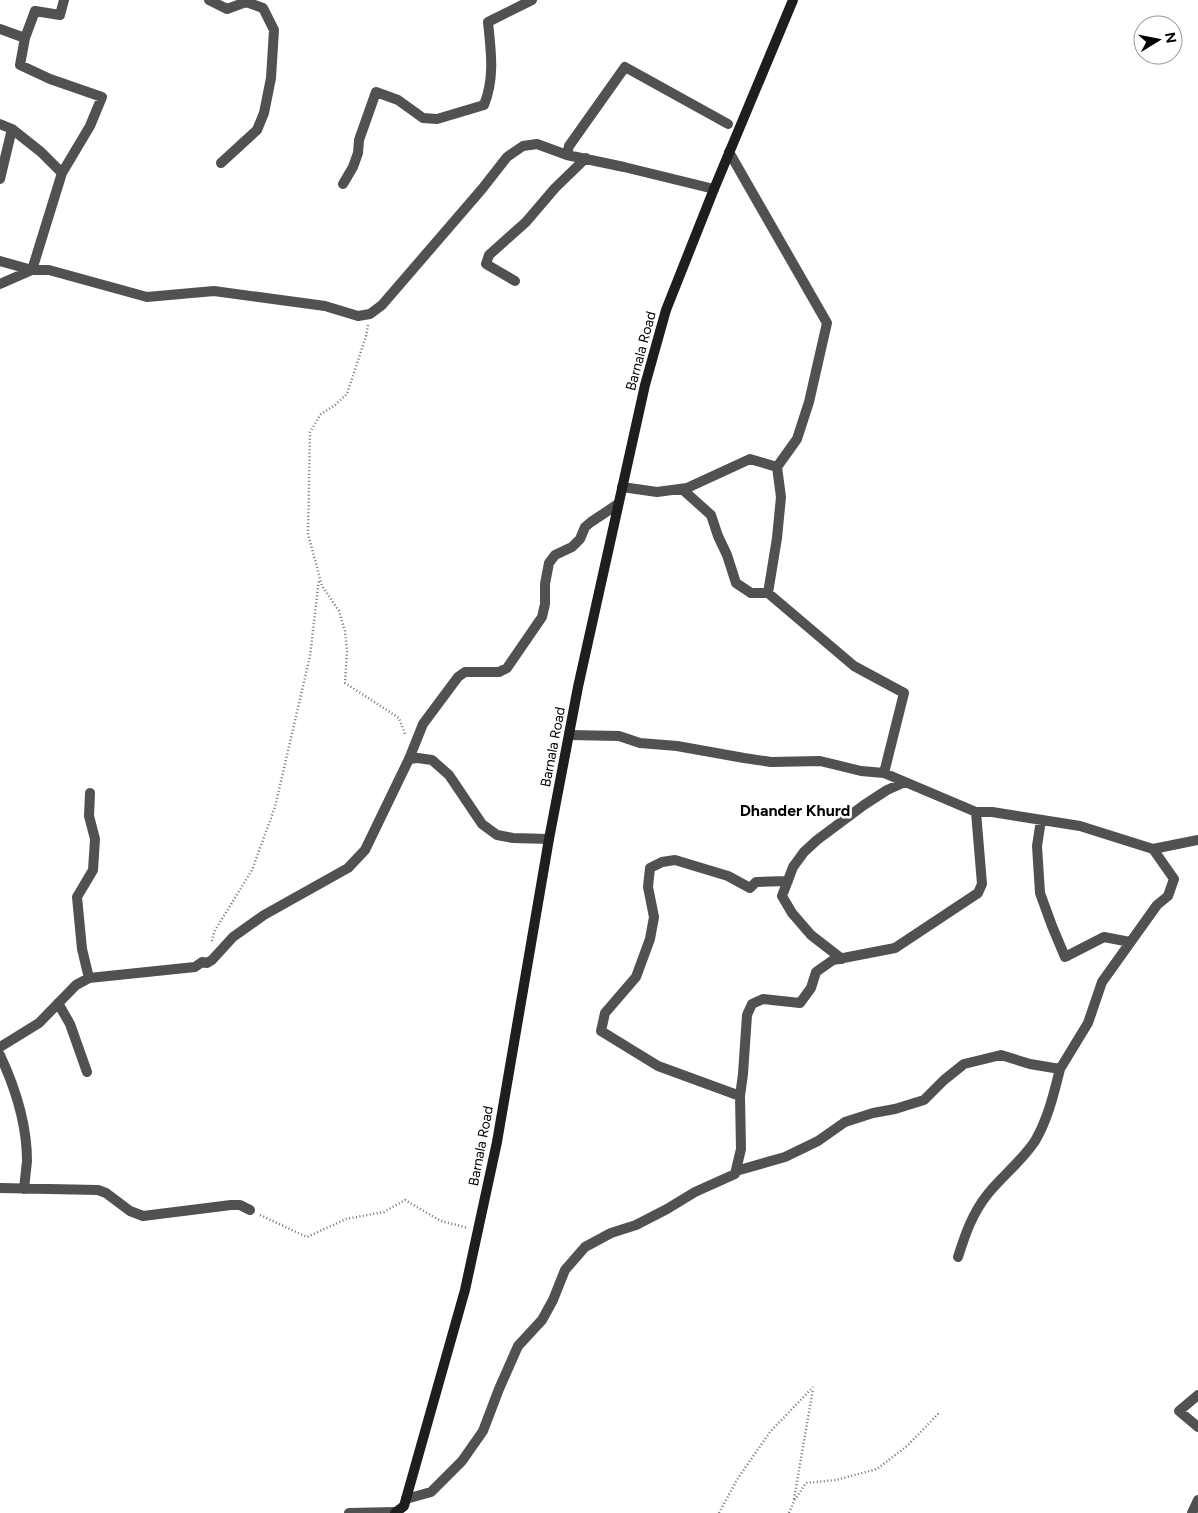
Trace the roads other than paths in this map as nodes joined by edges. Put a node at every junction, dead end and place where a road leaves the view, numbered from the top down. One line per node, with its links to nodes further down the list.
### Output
1 (64, 0): 6 (street)
2 (209, 0): 13 (street)
3 (532, 0): 16 (street)
4 (793, 0): 10 (main road, Barnala Road)
5 (0, 29): 6 (street)
6 (25, 38): 14 (street)
7 (0, 124): 9 (street)
8 (728, 124): 11 (street)
9 (12, 129): 14 (street); 15 (street)
10 (729, 152): 17 (main road, Barnala Road); 22 (street)
11 (567, 154): 12 (street); 19 (street)
12 (586, 158): 17 (street); 20 (street)
13 (221, 163)
14 (62, 173): 19 (street)
15 (0, 179)
16 (343, 184)
17 (714, 189): 23 (main road, Barnala Road)
18 (0, 261): 19 (street)
19 (32, 270): 21 (street)
20 (515, 281)
21 (0, 284)
22 (777, 467): 24 (street); 26 (street)
23 (622, 487): 24 (street); 25 (main road, Barnala Road)
24 (682, 489): 26 (street)
25 (618, 504): 27 (main road, Barnala Road); 28 (street)
26 (768, 593): 29 (street)
27 (569, 735): 29 (street); 34 (main road, Barnala Road)
28 (408, 759): 34 (street); 40 (street)
29 (884, 773): 30 (street)
30 (905, 782): 32 (street); 37 (street)
31 (90, 793): 40 (street)
32 (976, 812): 33 (street); 39 (street)
33 (1041, 820): 36 (street); 38 (street)
34 (549, 839): 54 (main road, Barnala Road)
35 (1198, 840): 36 (street)
36 (1153, 849): 38 (street)
37 (788, 881): 39 (street); 46 (street)
38 (1130, 942): 44 (street)
39 (842, 959): 46 (street)
40 (90, 978): 41 (street)
41 (58, 1003): 42 (street); 45 (street)
42 (0, 1047)
43 (0, 1056): 49 (street)
44 (1060, 1069): 47 (street); 51 (street)
45 (87, 1072)
46 (740, 1096): 47 (street)
47 (736, 1172): 54 (street)
48 (0, 1188): 49 (street)
49 (24, 1189): 50 (street)
50 (250, 1210)
51 (958, 1257)
52 (1198, 1395): 53 (street)
53 (1198, 1427)
54 (406, 1499): 56 (main road, Barnala Road)
55 (1198, 1500): 58 (street)
56 (395, 1512): 57 (street)
57 (349, 1513)
58 (1192, 1513)

